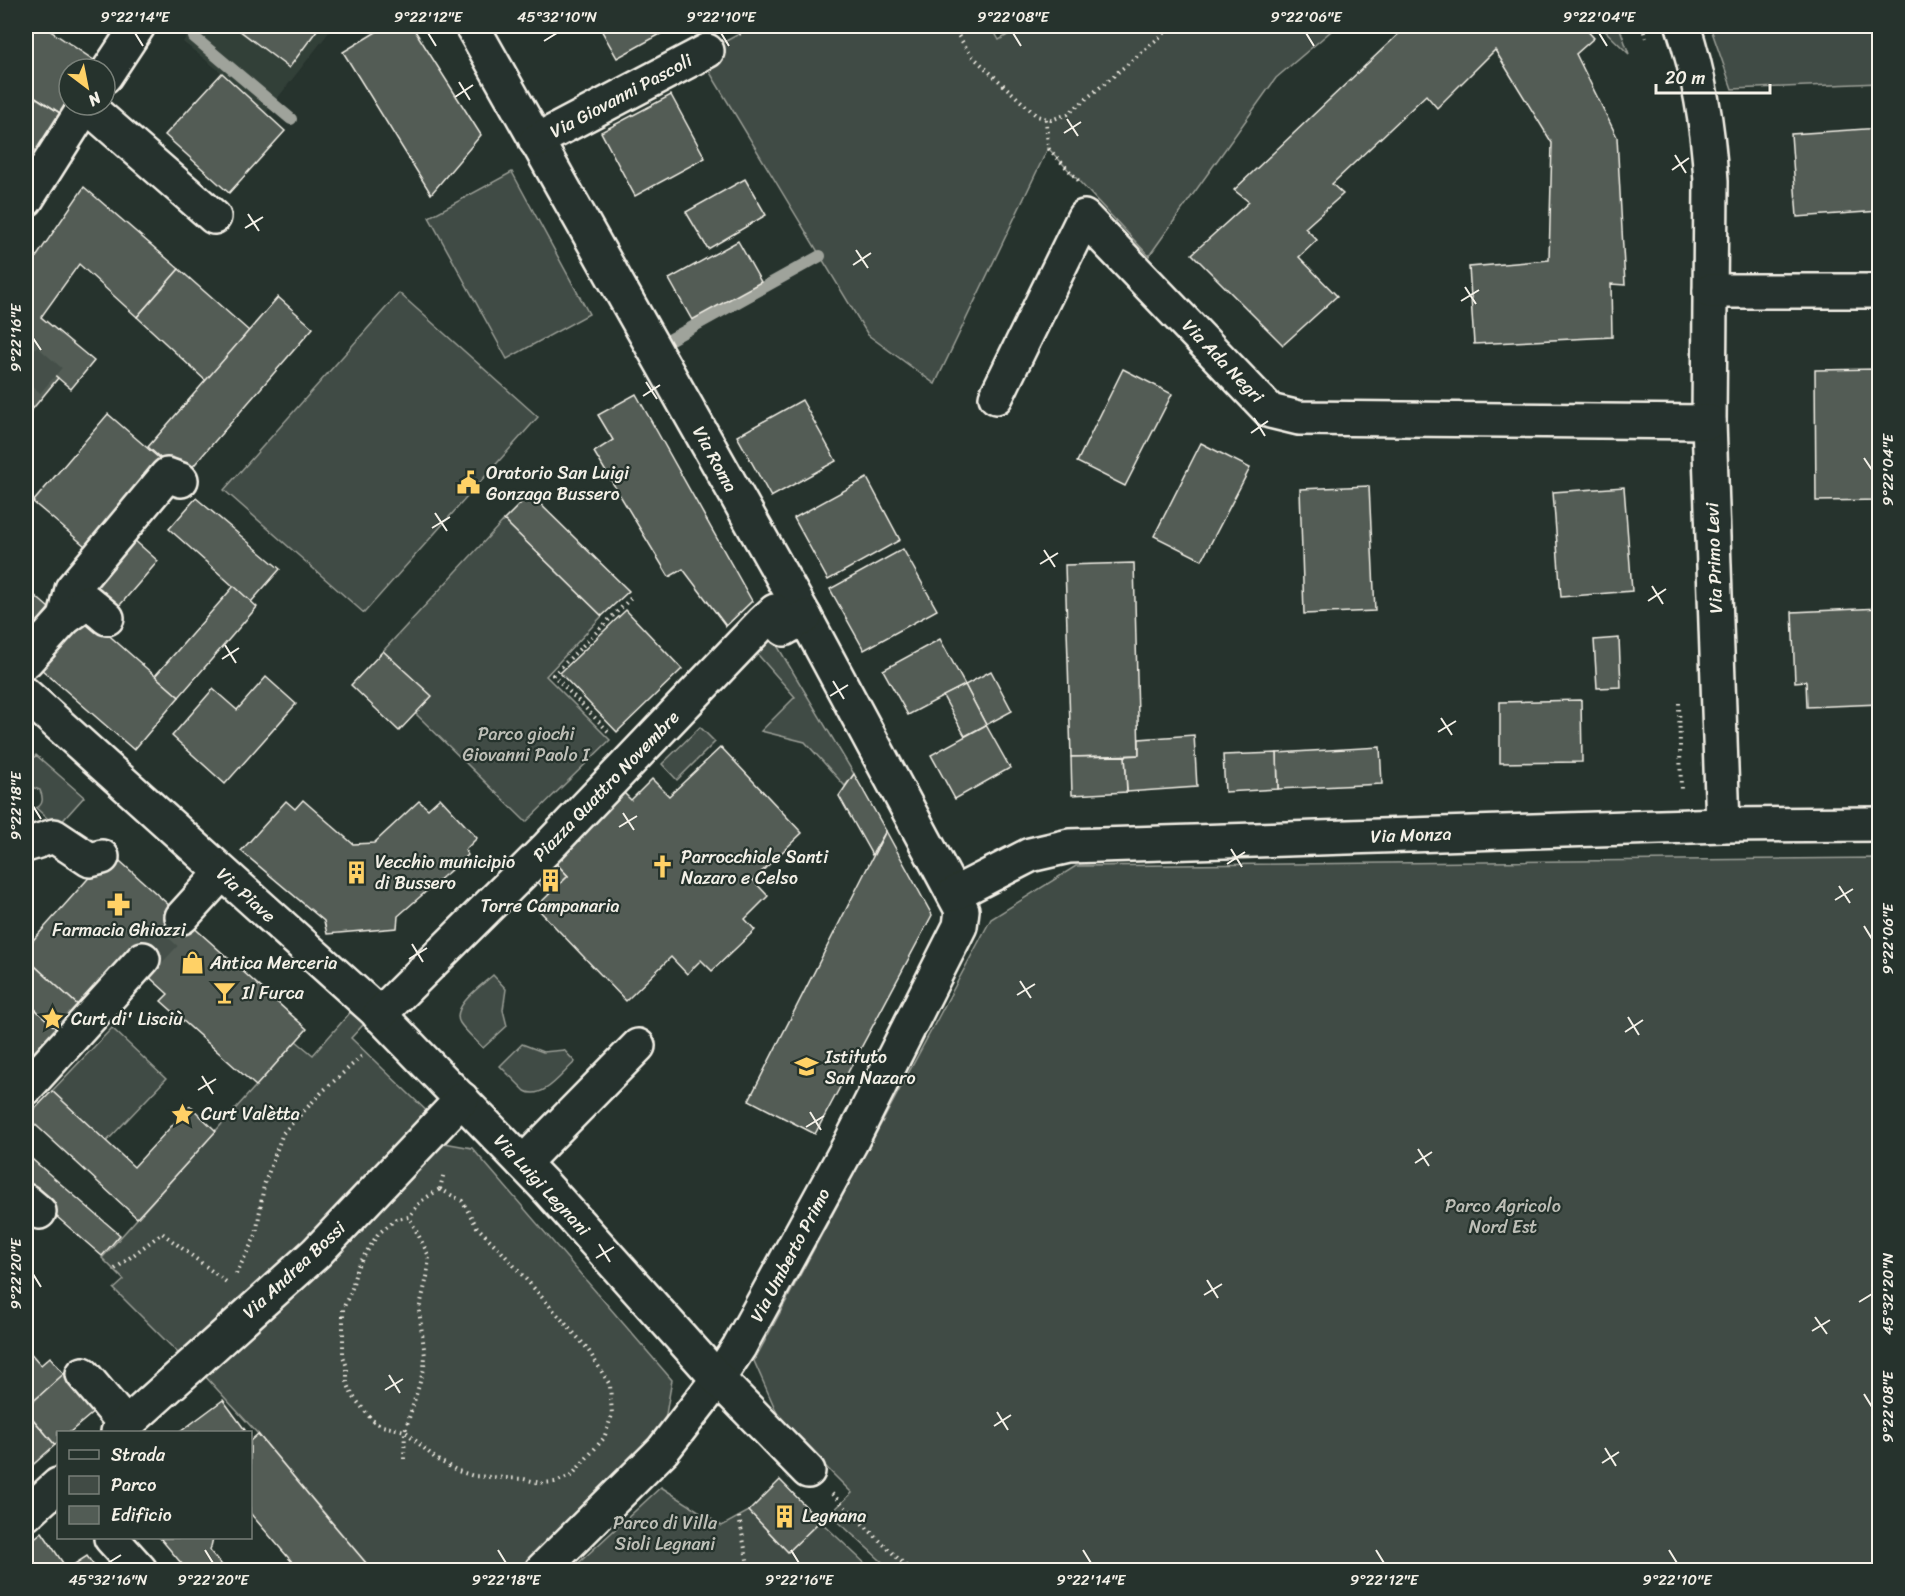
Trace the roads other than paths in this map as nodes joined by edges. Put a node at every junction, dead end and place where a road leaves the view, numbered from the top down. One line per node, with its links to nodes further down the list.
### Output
1 (472, 26): 8 (street, Via Roma)
2 (1683, 26): 11 (street, Via Primo Levi)
3 (124, 31): 5 (street)
4 (706, 51): 8 (street, Via Giovanni Pascoli)
5 (113, 57)
6 (78, 117): 9 (street)
7 (100, 117): 10 (street)
8 (536, 141): 16 (street, Via Roma)
9 (26, 200)
10 (214, 217)
11 (1710, 291): 12 (street); 14 (street, Via Primo Levi)
12 (1880, 291)
13 (996, 397): 14 (street, Via Ada Negri)
14 (1709, 422): 22 (street, Via Primo Levi)
15 (181, 480): 17 (street)
16 (805, 617): 26 (street, Via Roma); 29 (street, Piazza Quattro Novembre)
17 (64, 618): 18 (street); 19 (street)
18 (107, 618)
19 (26, 661)
20 (26, 695): 25 (street, Via Piave)
21 (1880, 824): 22 (street, Via Monza)
22 (1723, 825): 26 (street, Via Monza)
23 (26, 845): 24 (street)
24 (102, 857)
25 (222, 873): 27 (street); 29 (street, Via Piave)
26 (954, 894): 35 (street, Via Umberto Primo)
27 (182, 917)
28 (143, 959): 31 (street)
29 (379, 1015): 32 (street, Via Piave)
30 (638, 1046): 33 (street)
31 (26, 1088)
32 (462, 1099): 33 (street, Via Luigi Legnani); 36 (street, Via Andrea Bossi)
33 (523, 1163): 35 (street, Via Luigi Legnani)
34 (83, 1374): 36 (street)
35 (718, 1379): 37 (street, Via Luigi Legnani); 42 (street, Via Umberto Primo)
36 (122, 1429)
37 (808, 1471)
38 (57, 1486): 39 (street)
39 (26, 1514)
40 (112, 1539): 41 (street)
41 (140, 1570)
42 (542, 1570)

